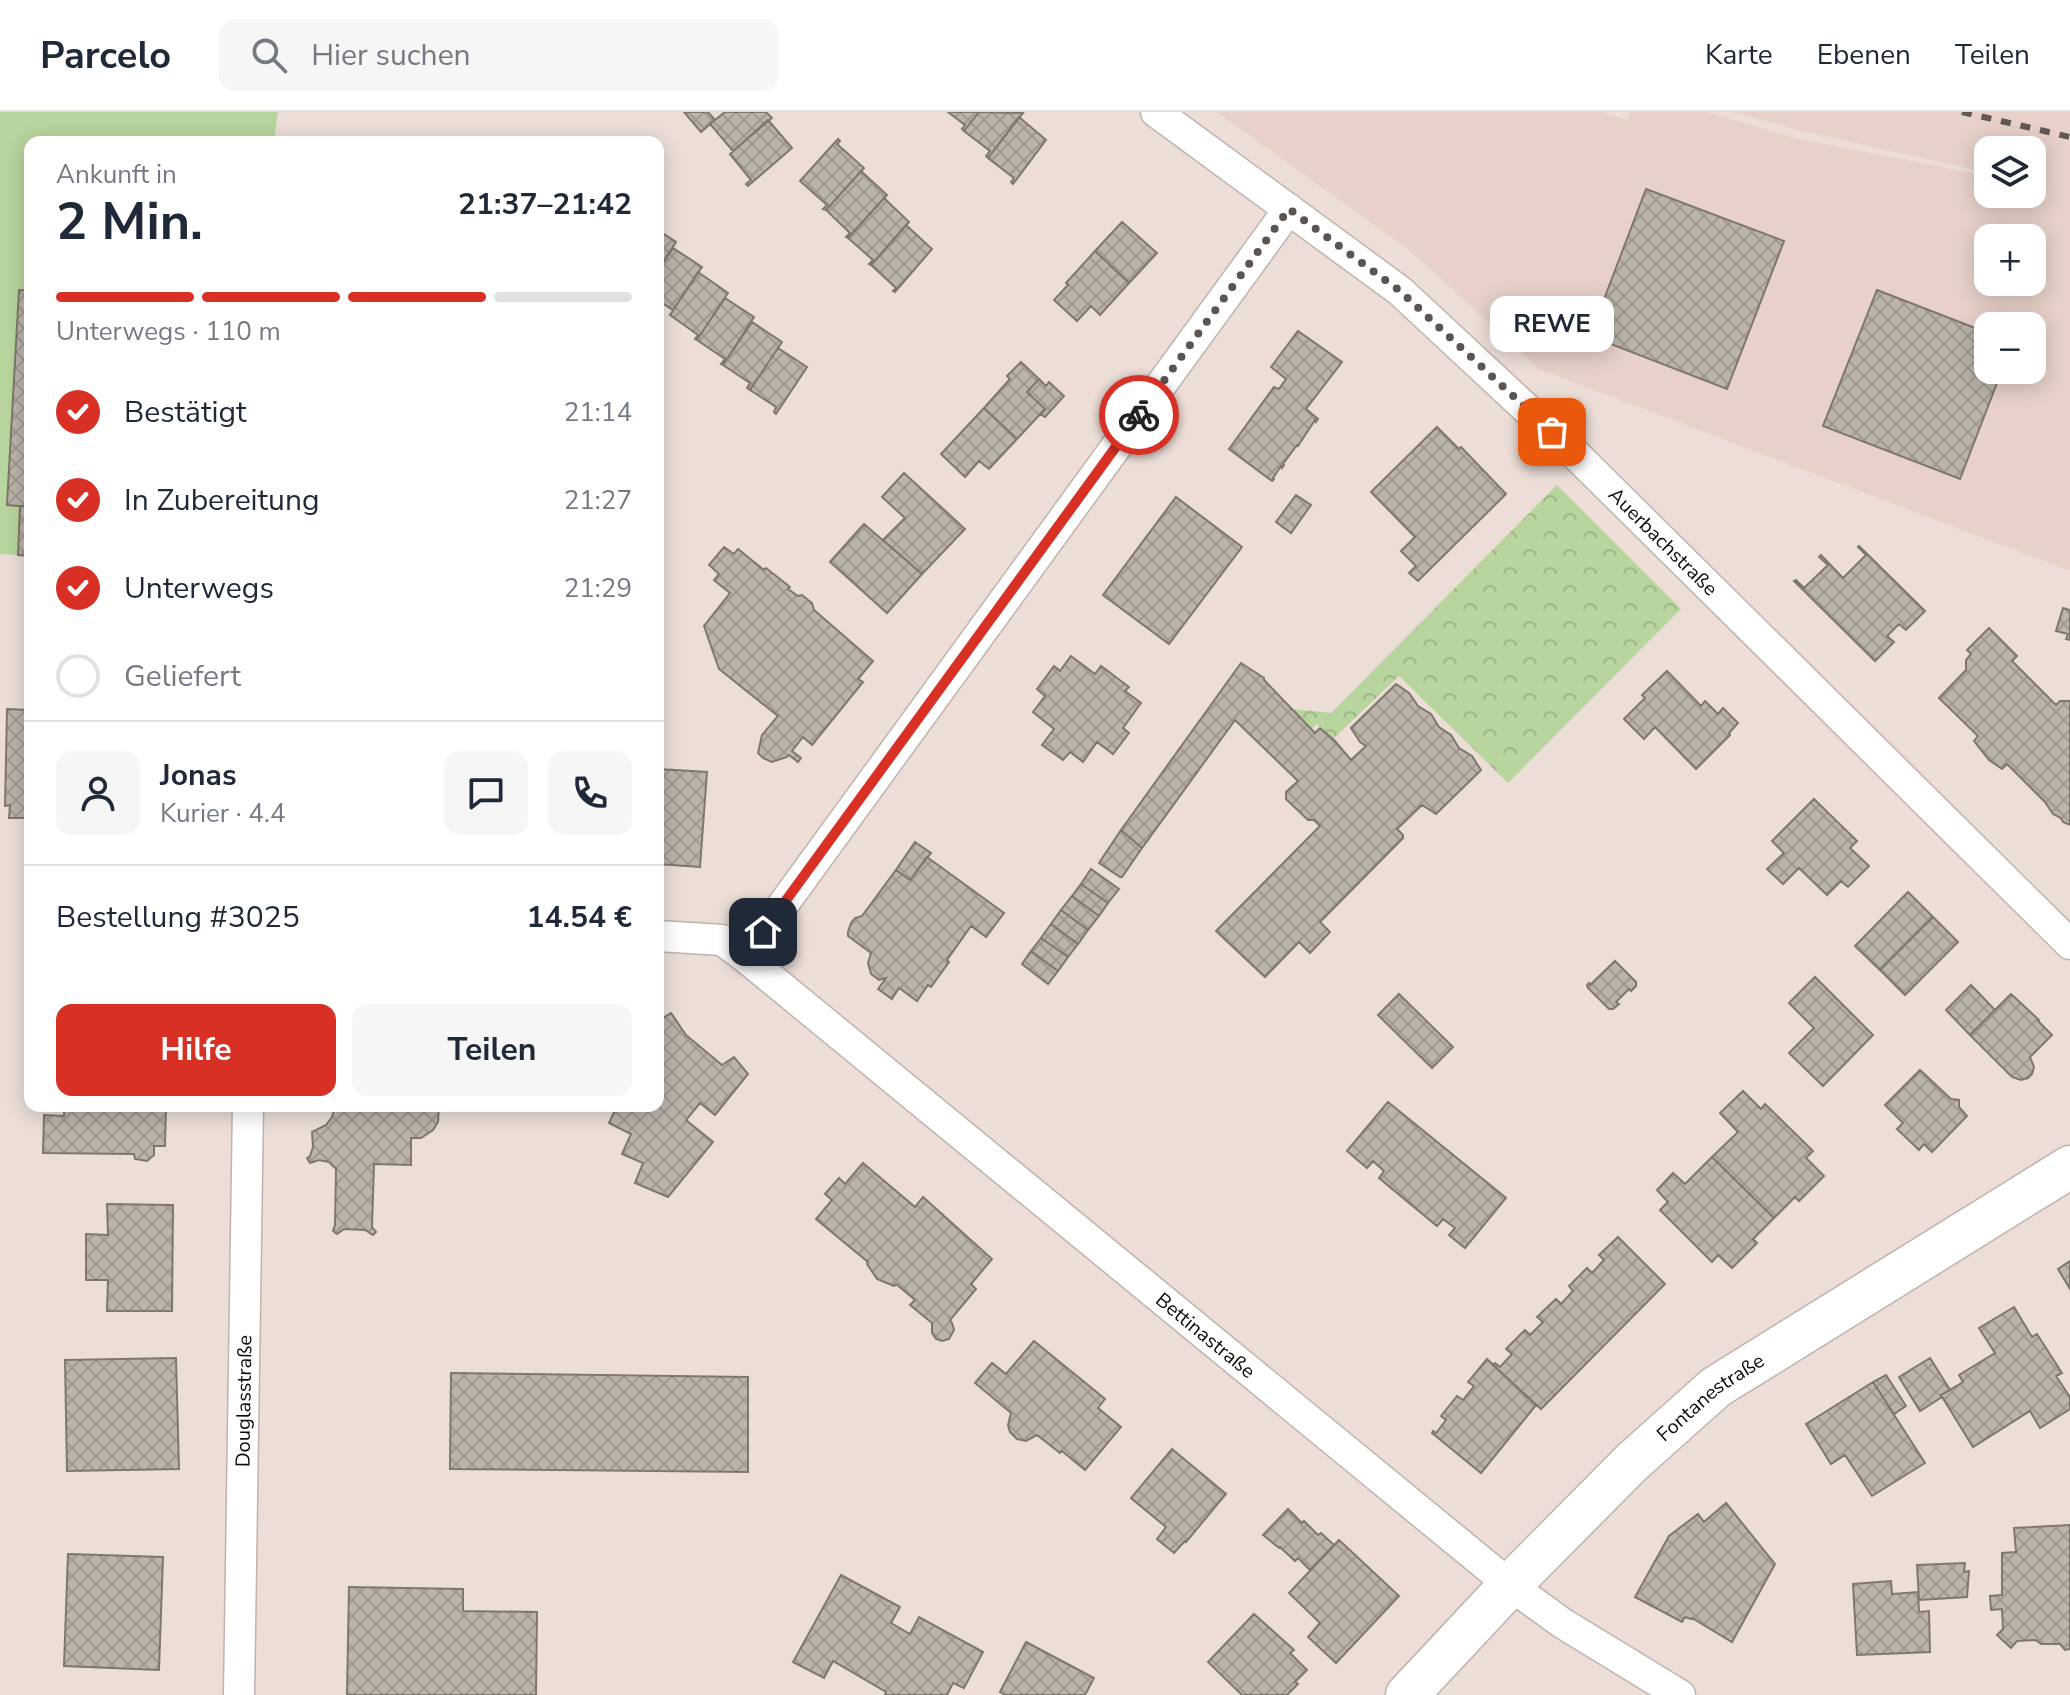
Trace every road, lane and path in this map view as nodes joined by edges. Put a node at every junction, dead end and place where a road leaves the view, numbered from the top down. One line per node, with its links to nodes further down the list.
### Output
1 (1156, 112): 2 (street, Auerbachstraße)
2 (1289, 209): 4 (street, Auerbachstraße); 5 (street)
3 (664, 936): 5 (street)
4 (2070, 944)
5 (745, 957): 8 (street, Bettinastraße)
6 (248, 1112): 9 (street, Douglasstraße)
7 (2070, 1167): 8 (street, Fontanestraße)
8 (1510, 1585): 10 (street, Fontanestraße); 11 (street, Bettinastraße)
9 (239, 1695)
10 (1407, 1695)
11 (1680, 1695)

